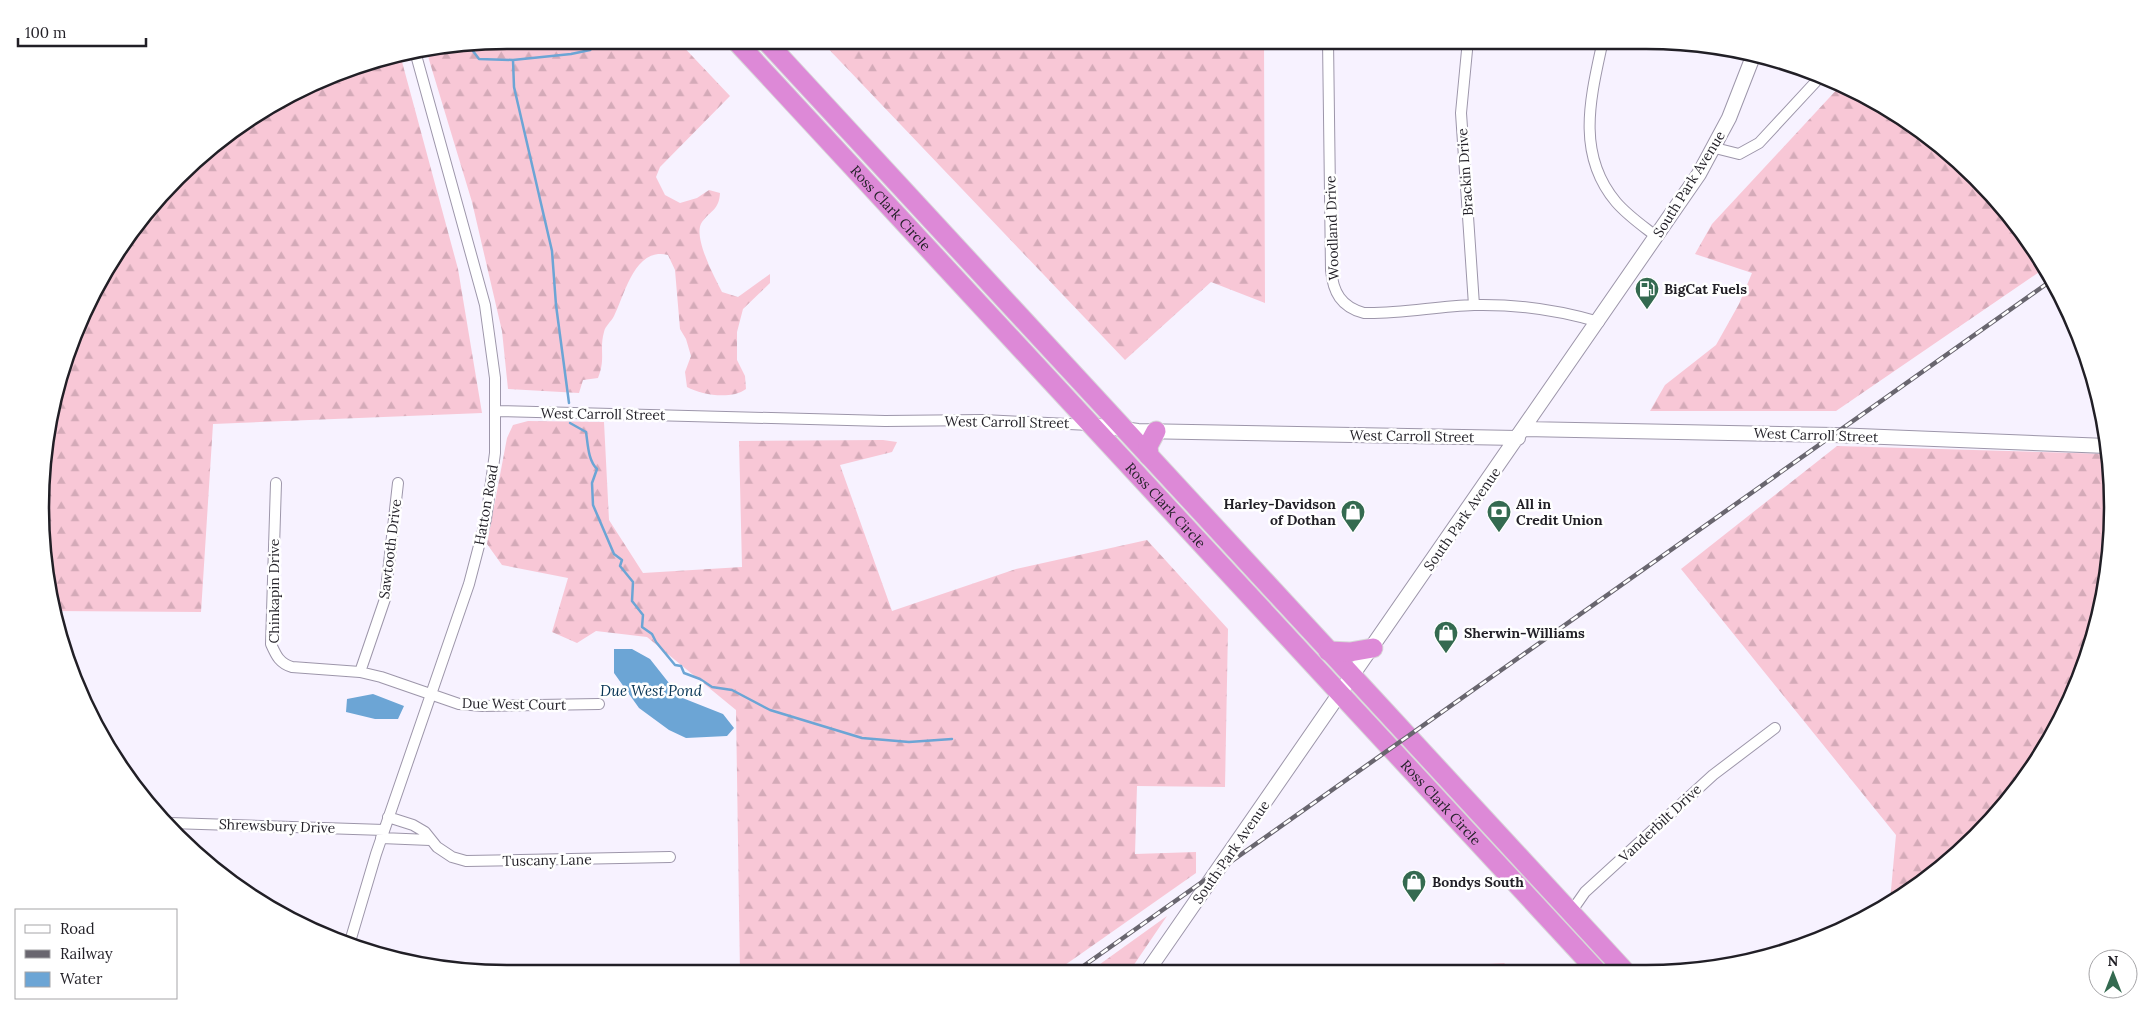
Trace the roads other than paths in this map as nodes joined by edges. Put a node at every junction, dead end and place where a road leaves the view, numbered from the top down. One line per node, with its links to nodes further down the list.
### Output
1 (743, 49): 11 (highway, Ross Clark Circle)
2 (774, 49): 10 (highway, Ross Clark Circle)
3 (1328, 49): 13 (street, Woodland Drive)
4 (1467, 49): 13 (street, Brackin Drive)
5 (1601, 49): 12 (street)
6 (417, 58): 15 (street, Hatton Road)
7 (1751, 61): 9 (street, South Park Avenue)
8 (1816, 82): 9 (street)
9 (1715, 148): 12 (street, South Park Avenue)
10 (867, 151): 11 (highway); 17 (highway, Ross Clark Circle)
11 (852, 166): 16 (highway, Ross Clark Circle)
12 (1657, 237): 14 (street, South Park Avenue)
13 (1474, 305): 14 (street, Woodland Drive)
14 (1599, 322): 19 (street, South Park Avenue)
15 (496, 411): 16 (street, West Carroll Street); 32 (street, Hatton Road)
16 (1091, 425): 17 (street, West Carroll Street); 25 (highway, Ross Clark Circle)
17 (1124, 429): 18 (street, West Carroll Street); 21 (highway, Ross Clark Circle)
18 (1156, 431): 19 (street, West Carroll Street); 21 (highway)
19 (1521, 434): 20 (street, West Carroll Street); 28 (street, South Park Avenue)
20 (2100, 446)
21 (1149, 456): 24 (highway, Ross Clark Circle)
22 (276, 482): 30 (street, Chinkapin Drive)
23 (398, 482): 30 (street, Sawtooth Drive)
24 (1195, 506): 25 (highway); 26 (highway, Ross Clark Circle)
25 (1179, 520): 27 (highway, Ross Clark Circle)
26 (1284, 603): 27 (highway); 29 (highway, Ross Clark Circle)
27 (1269, 617): 33 (highway, Ross Clark Circle)
28 (1373, 648): 29 (highway); 31 (street, South Park Avenue)
29 (1328, 651): 31 (highway, Ross Clark Circle)
30 (360, 672): 32 (street, Chinkapin Drive)
31 (1352, 676): 33 (street, South Park Avenue); 41 (highway, Ross Clark Circle)
32 (431, 694): 34 (street, Due West Court); 36 (street, Hatton Road)
33 (1339, 694): 42 (highway, Ross Clark Circle); 44 (street, South Park Avenue)
34 (599, 704)
35 (1775, 728): 41 (street, Vanderbilt Drive)
36 (388, 817): 38 (street, Hatton Road); 39 (street, Tuscany Lane)
37 (176, 823): 38 (street, Shrewsbury Drive)
38 (383, 834): 39 (street); 43 (street, Hatton Road)
39 (430, 840): 40 (street, Tuscany Lane)
40 (670, 857)
41 (1571, 914): 42 (street, Vanderbilt Drive); 46 (highway, Ross Clark Circle)
42 (1556, 928): 45 (highway, Ross Clark Circle)
43 (351, 938)
44 (1152, 965)
45 (1591, 965)
46 (1619, 965)

